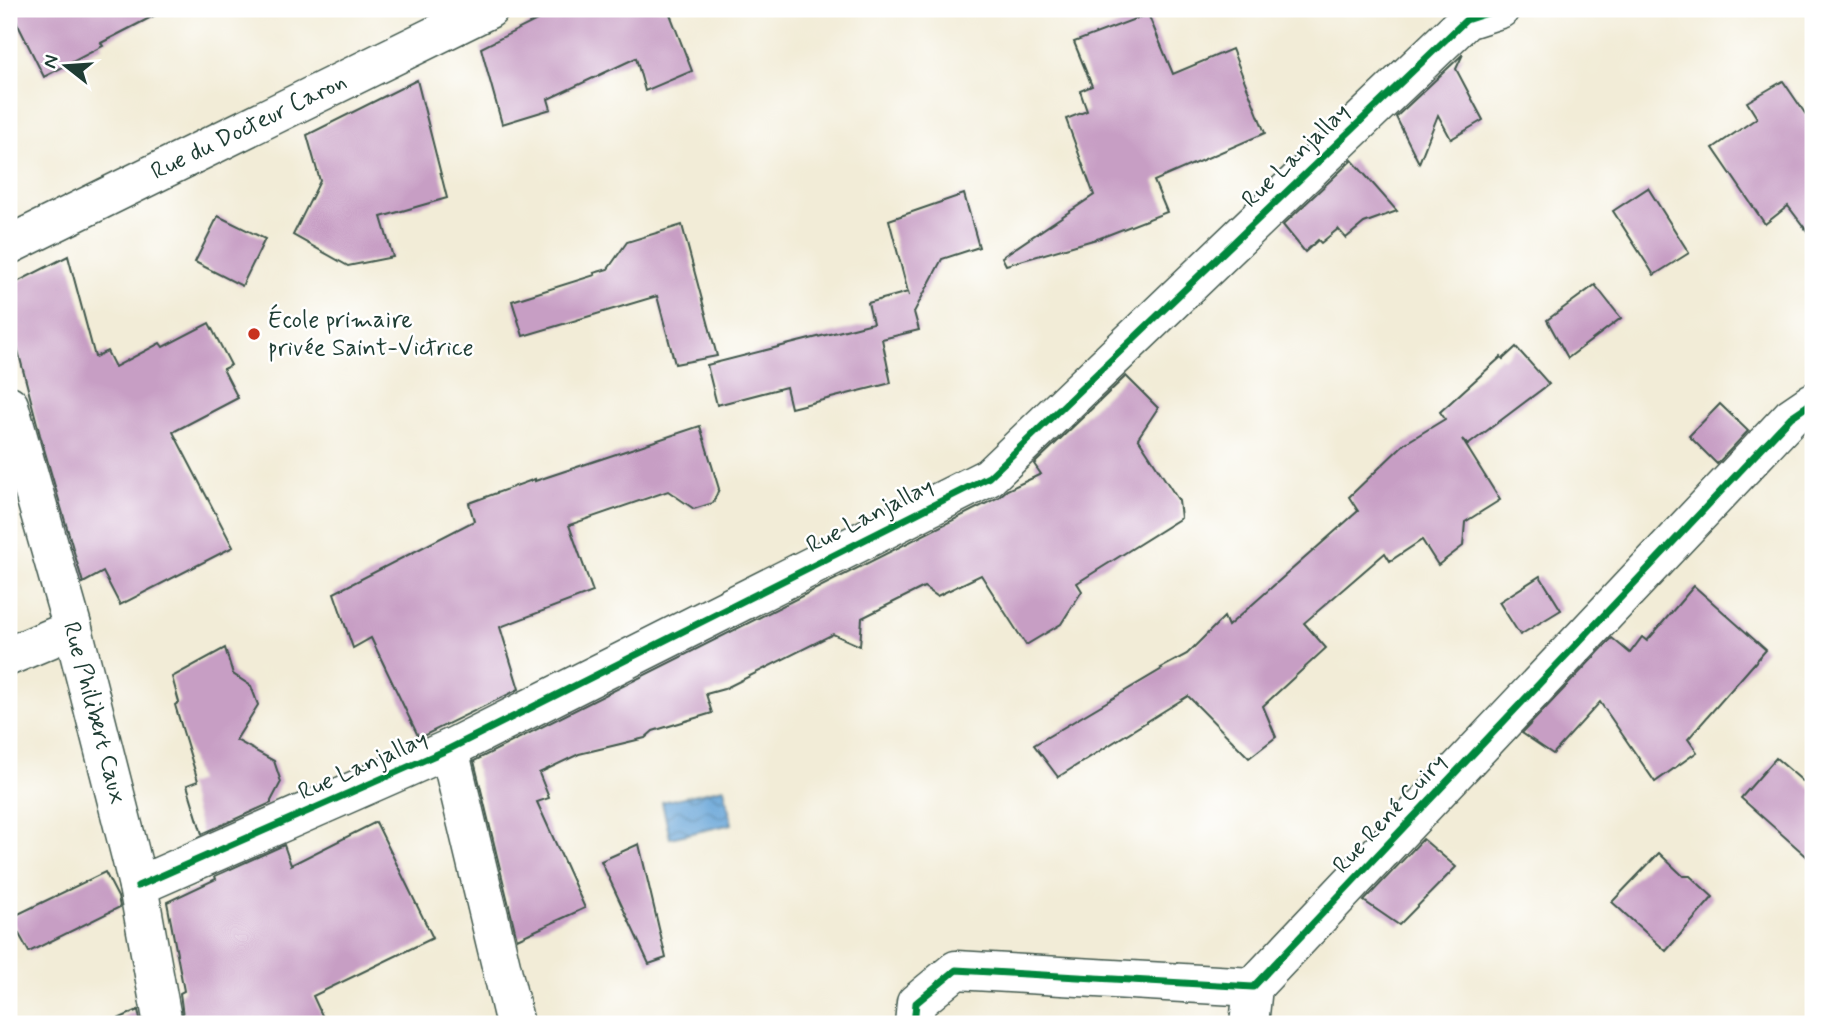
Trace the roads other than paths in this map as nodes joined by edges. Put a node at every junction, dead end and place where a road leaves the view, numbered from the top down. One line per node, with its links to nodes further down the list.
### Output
1 (489, 9): 3 (street, Rue du Docteur Caron)
2 (1500, 9): 8 (street, Rue Lanjallay)
3 (9, 245)
4 (1813, 402): 10 (street, Rue René Cuiry)
5 (9, 405): 6 (street, Rue Philibert Caux)
6 (73, 629): 7 (street); 9 (street, Rue Philibert Caux)
7 (9, 656)
8 (449, 749): 9 (street, Rue Lanjallay); 12 (street)
9 (138, 886): 11 (street, Rue Philibert Caux)
10 (1251, 1006): 13 (street, Rue René Cuiry)
11 (163, 1024)
12 (515, 1024)
13 (914, 1024)

